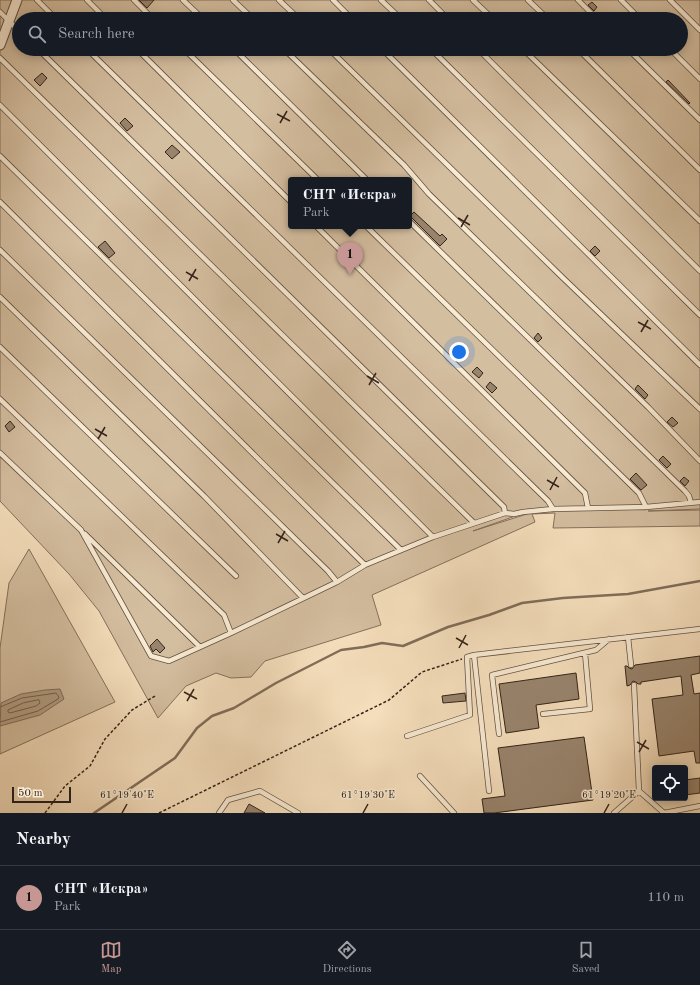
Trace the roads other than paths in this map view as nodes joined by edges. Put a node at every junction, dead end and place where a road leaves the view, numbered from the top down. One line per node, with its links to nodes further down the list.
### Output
1 (17, 0): 17 (street)
2 (37, 0): 18 (lane)
3 (87, 0): 19 (lane)
4 (134, 0): 20 (lane)
5 (183, 0): 21 (lane)
6 (234, 0): 22 (lane)
7 (279, 0): 23 (lane)
8 (333, 0): 24 (lane)
9 (381, 0): 25 (lane)
10 (428, 0): 26 (lane)
11 (473, 0): 27 (lane)
12 (528, 0): 28 (lane)
13 (578, 0): 29 (lane)
14 (621, 0): 30 (lane)
15 (670, 0): 31 (lane)
16 (0, 12): 34 (lane)
17 (12, 12)
18 (49, 12)
19 (99, 12)
20 (146, 12)
21 (196, 12)
22 (246, 12)
23 (292, 12)
24 (345, 12)
25 (394, 12)
26 (441, 12)
27 (486, 12)
28 (541, 12)
29 (590, 12)
30 (633, 12)
31 (682, 12)
32 (12, 13): 34 (street)
33 (688, 18): 36 (lane)
34 (9, 21): 35 (lane); 37 (street)
35 (12, 24)
36 (700, 30)
37 (0, 45)
38 (45, 56): 81 (lane)
39 (94, 56): 80 (lane)
40 (144, 56): 60 (lane)
41 (191, 56): 58 (lane)
42 (241, 56): 59 (lane)
43 (291, 56): 75 (lane)
44 (336, 56): 73 (lane)
45 (389, 56): 71 (lane)
46 (438, 56): 69 (lane)
47 (485, 56): 67 (lane)
48 (530, 56): 62 (lane)
49 (585, 56): 57 (lane)
50 (635, 56): 55 (lane)
51 (677, 56): 53 (lane)
52 (0, 58): 82 (lane)
53 (700, 79)
54 (0, 106): 84 (lane)
55 (700, 120)
56 (0, 156): 85 (lane)
57 (700, 170)
58 (315, 177)
59 (365, 177)
60 (288, 199)
61 (0, 202): 86 (lane)
62 (700, 221)
63 (412, 224): 77 (lane)
64 (319, 229): 79 (lane)
65 (369, 229): 78 (lane)
66 (0, 250): 88 (lane)
67 (700, 271)
68 (0, 297): 89 (lane)
69 (700, 315)
70 (0, 347): 87 (lane)
71 (700, 365)
72 (0, 399): 91 (lane)
73 (700, 409)
74 (0, 453): 83 (lane)
75 (700, 461)
76 (700, 502): 77 (lane)
77 (691, 503): 78 (lane)
78 (646, 507): 79 (lane)
79 (588, 508): 80 (lane)
80 (553, 509): 81 (lane)
81 (505, 513): 82 (lane)
82 (474, 523): 84 (lane)
83 (81, 530): 94 (lane); 94 (lane)
84 (433, 537): 85 (lane)
85 (401, 550): 86 (lane)
86 (365, 565): 88 (lane)
87 (236, 576)
88 (337, 582): 89 (lane)
89 (303, 598): 91 (lane)
90 (700, 629): 92 (lane)
91 (231, 633): 94 (lane)
92 (628, 637): 93 (lane); 97 (lane)
93 (609, 639): 95 (lane); 96 (lane)
94 (200, 647)
95 (585, 653): 99 (lane); 100 (lane)
96 (474, 655): 101 (lane); 103 (lane)
97 (632, 665)
98 (634, 685): 104 (lane)
99 (543, 714)
100 (499, 734)
101 (408, 736)
102 (420, 776): 108 (lane)
103 (489, 791)
104 (639, 791): 105 (lane); 109 (lane)
105 (700, 806)
106 (219, 813): 107 (lane)
107 (298, 813)
108 (454, 813)
109 (614, 813)

